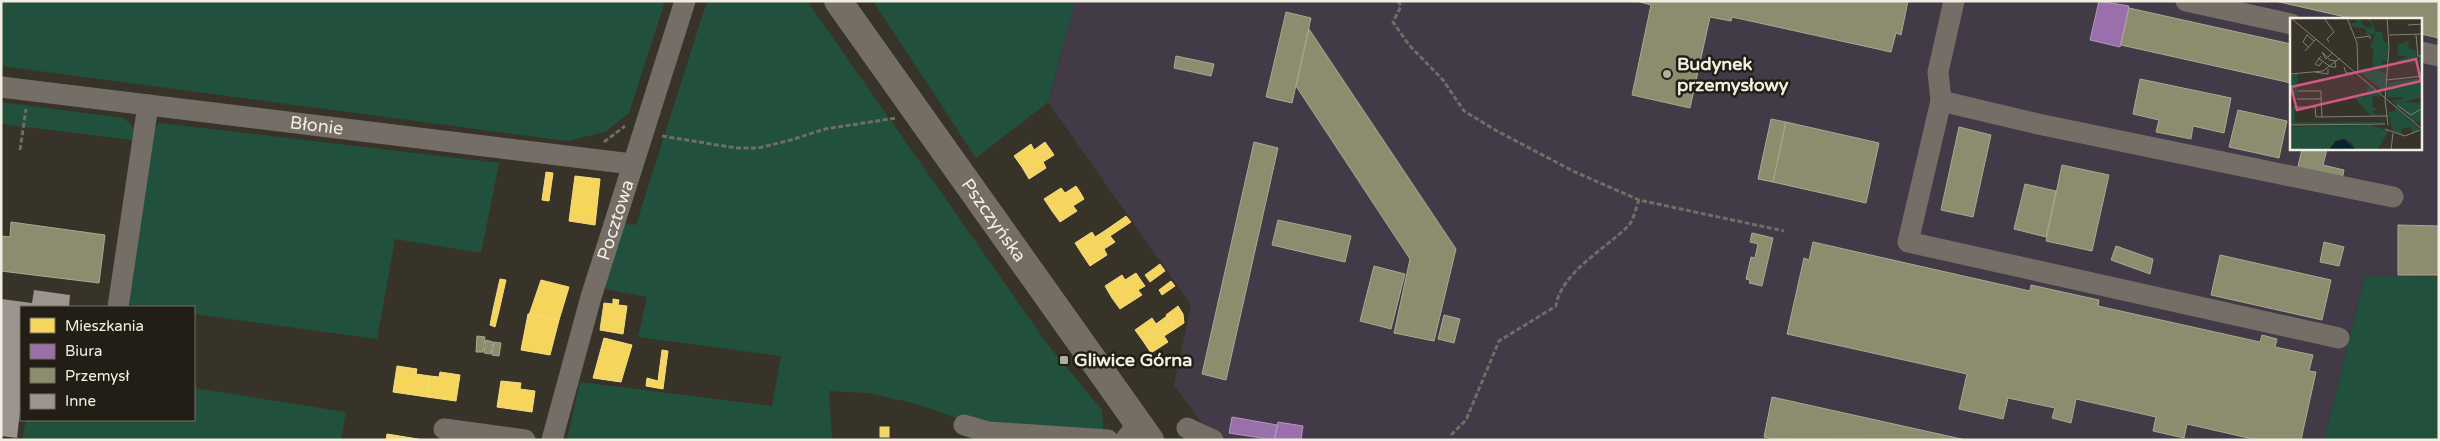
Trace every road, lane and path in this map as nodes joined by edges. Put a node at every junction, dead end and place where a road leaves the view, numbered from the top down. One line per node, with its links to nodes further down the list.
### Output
1 (685, 1): 18 (street, Pocztowa)
2 (838, 1): 27 (main road, Pszczyńska)
3 (1398, 1): 20 (path)
4 (1954, 1): 11 (street)
5 (2186, 1): 6 (street)
6 (2290, 24)
7 (2422, 52): 8 (street)
8 (2439, 56)
9 (1, 87): 12 (street, Błonie)
10 (27, 101): 17 (path)
11 (1941, 101): 19 (street); 23 (street)
12 (148, 105): 18 (street, Błonie); 22 (street)
13 (899, 118): 15 (path)
14 (632, 121): 16 (path)
15 (659, 136)
16 (598, 144)
17 (20, 150)
18 (632, 164): 30 (street, Pocztowa)
19 (2393, 197)
20 (1639, 200): 21 (path); 28 (path)
21 (1784, 231)
22 (118, 306)
23 (2339, 338)
24 (964, 425): 31 (street)
25 (1187, 428): 32 (street)
26 (444, 429): 29 (street)
27 (1138, 434)
28 (1451, 435)
29 (525, 440)
30 (552, 440)
31 (1108, 440)
32 (1213, 440)

